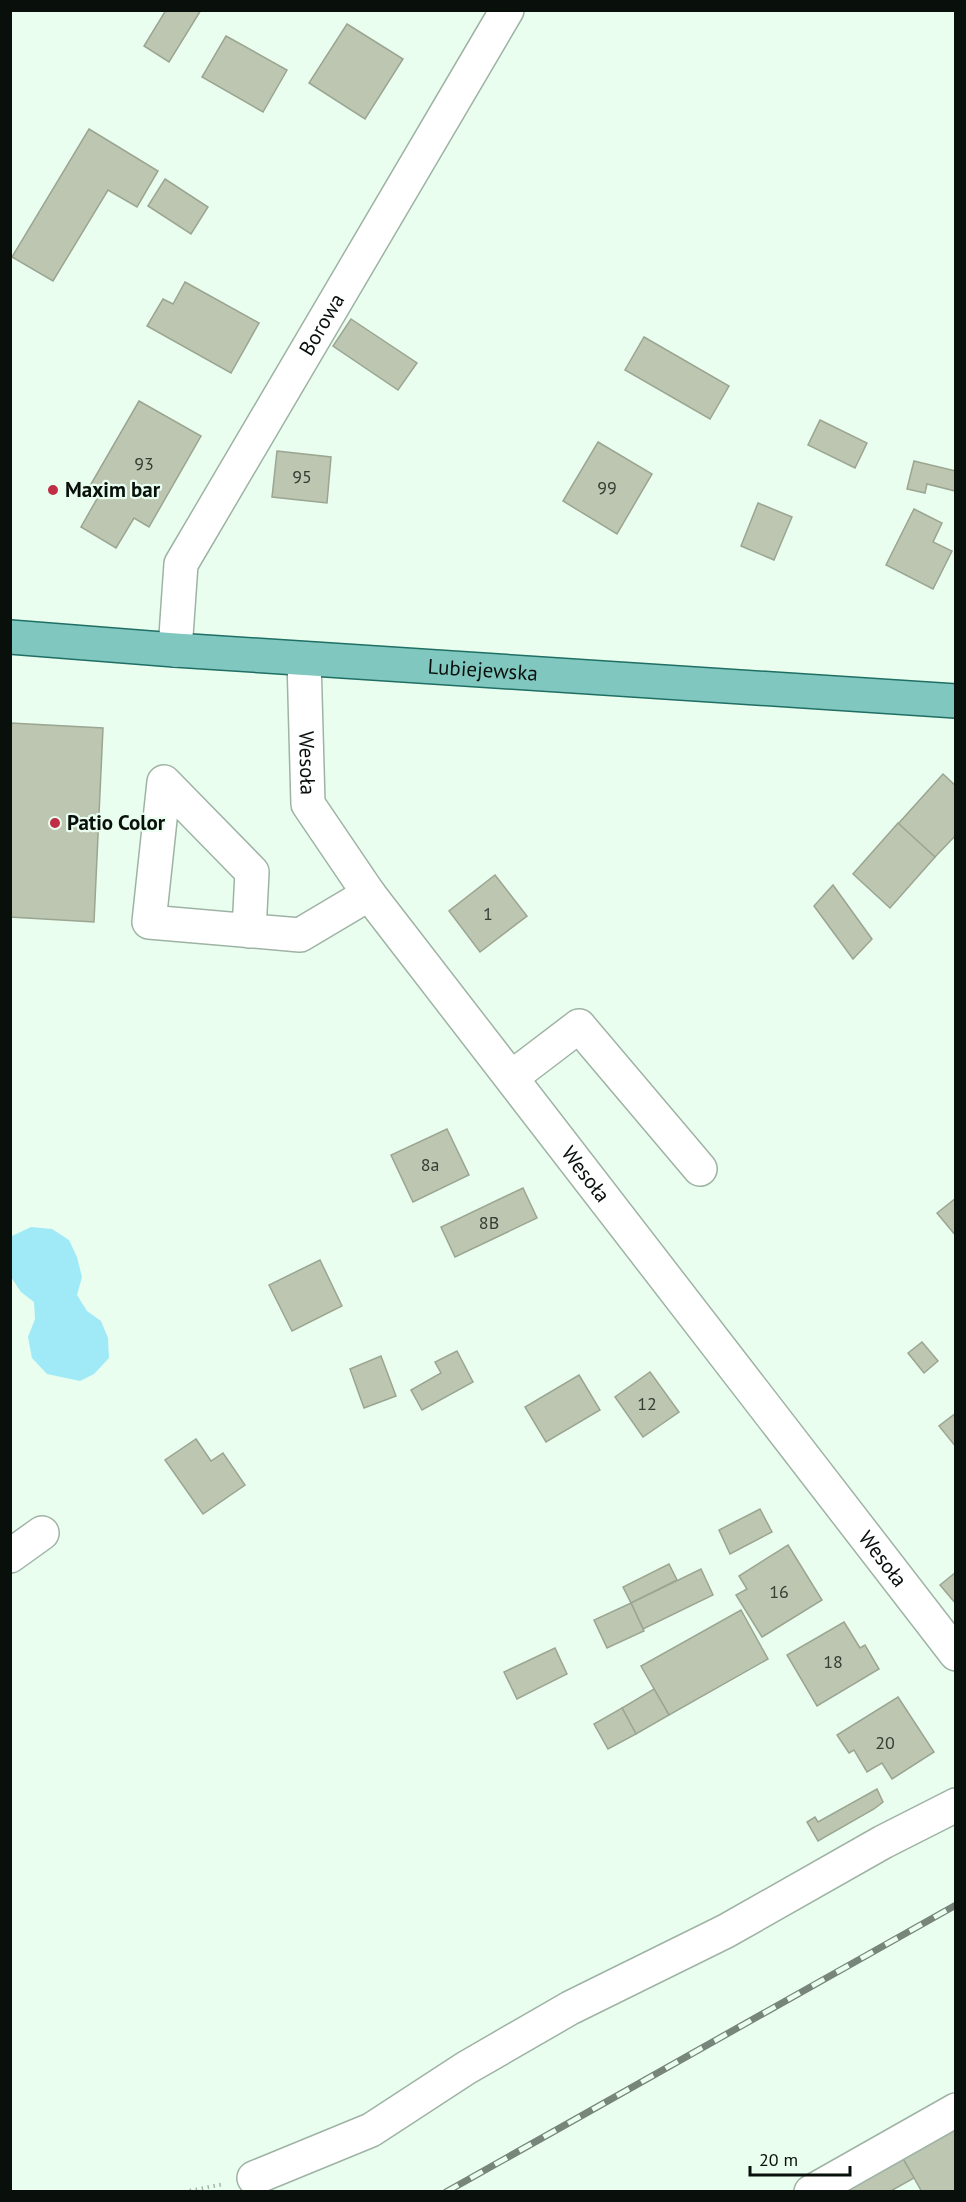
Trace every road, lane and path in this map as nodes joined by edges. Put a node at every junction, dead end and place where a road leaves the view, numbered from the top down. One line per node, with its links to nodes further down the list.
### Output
1 (507, 10): 3 (street, Borowa)
2 (10, 637): 3 (main road, Lubiejewska)
3 (175, 650): 4 (main road, Lubiejewska)
4 (304, 659): 5 (main road, Lubiejewska); 6 (street, Wesoła)
5 (956, 701)
6 (369, 894): 7 (street); 8 (street, Wesoła)
7 (249, 931): 7 (street)
8 (512, 1077): 9 (street); 12 (street, Wesoła)
9 (700, 1169)
10 (42, 1533): 11 (street)
11 (10, 1556)
12 (956, 1654)
13 (956, 1805): 15 (street)
14 (956, 2110): 16 (street)
15 (254, 2178)
16 (811, 2192)

